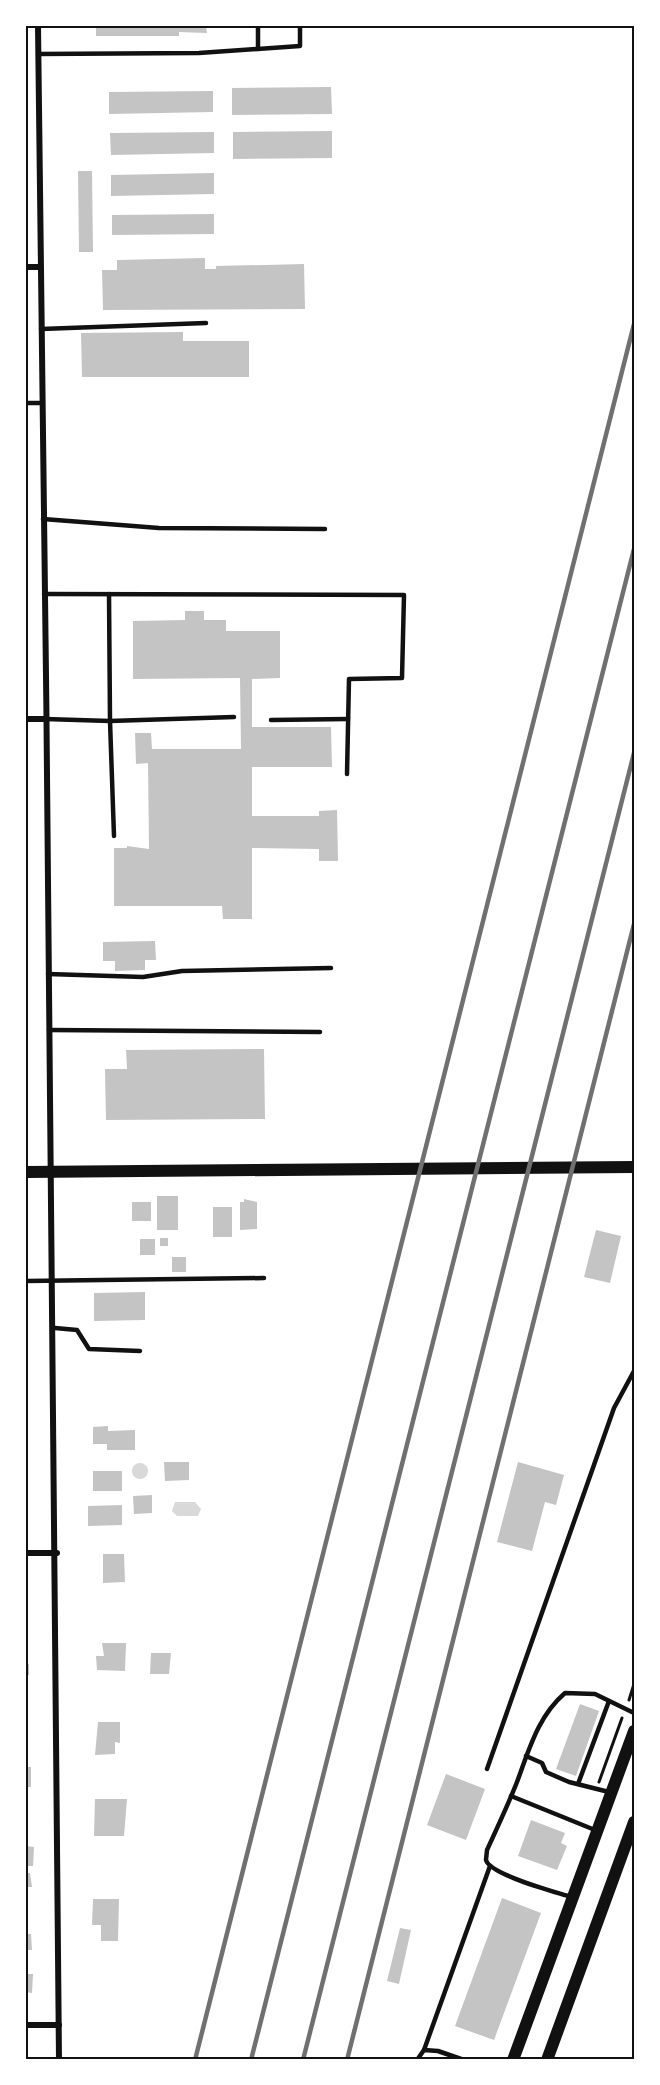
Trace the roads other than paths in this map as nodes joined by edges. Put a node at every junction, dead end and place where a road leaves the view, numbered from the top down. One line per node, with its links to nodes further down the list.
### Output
1 (38, 26): 5 (street)
2 (258, 26): 4 (lane)
3 (300, 26): 4 (lane)
4 (258, 49): 5 (lane)
5 (38, 54): 7 (street)
6 (26, 267): 7 (street)
7 (40, 267): 9 (street)
8 (206, 323): 9 (lane)
9 (42, 329): 11 (street)
10 (26, 403): 11 (lane)
11 (42, 403): 12 (street)
12 (43, 519): 13 (lane); 14 (street)
13 (324, 529)
14 (44, 594): 15 (lane); 18 (street)
15 (109, 594): 19 (lane); 20 (lane)
16 (234, 717): 20 (lane)
17 (26, 719): 18 (street)
18 (45, 719): 20 (lane); 25 (street)
19 (348, 719): 21 (lane); 22 (lane)
20 (110, 720): 23 (lane)
21 (271, 720)
22 (347, 774)
23 (114, 837)
24 (332, 968): 25 (lane)
25 (48, 974): 26 (street)
26 (49, 1030): 27 (lane); 30 (street)
27 (320, 1032)
28 (634, 1167): 30 (main road)
29 (26, 1172): 30 (main road)
30 (51, 1172): 32 (street)
31 (264, 1278): 32 (lane)
32 (55, 1280): 33 (lane); 34 (street)
33 (26, 1281)
34 (55, 1328): 35 (lane); 38 (street)
35 (141, 1351)
36 (634, 1371): 43 (lane)
37 (26, 1553): 38 (street)
38 (57, 1553): 52 (street)
39 (609, 1701): 40 (lane); 42 (lane); 44 (lane)
40 (634, 1713)
41 (634, 1733): 45 (main road)
42 (526, 1756): 44 (lane); 46 (lane)
43 (487, 1769)
44 (578, 1784): 45 (lane)
45 (611, 1793): 48 (main road)
46 (511, 1796): 48 (lane); 49 (lane)
47 (634, 1822): 58 (main road)
48 (598, 1831): 50 (main road)
49 (490, 1866): 50 (lane); 53 (lane)
50 (573, 1898): 57 (main road)
51 (26, 2025): 52 (street)
52 (59, 2025): 54 (street)
53 (424, 2050): 55 (lane); 56 (lane)
54 (59, 2060)
55 (417, 2060)
56 (464, 2060)
57 (513, 2060)
58 (547, 2060)

